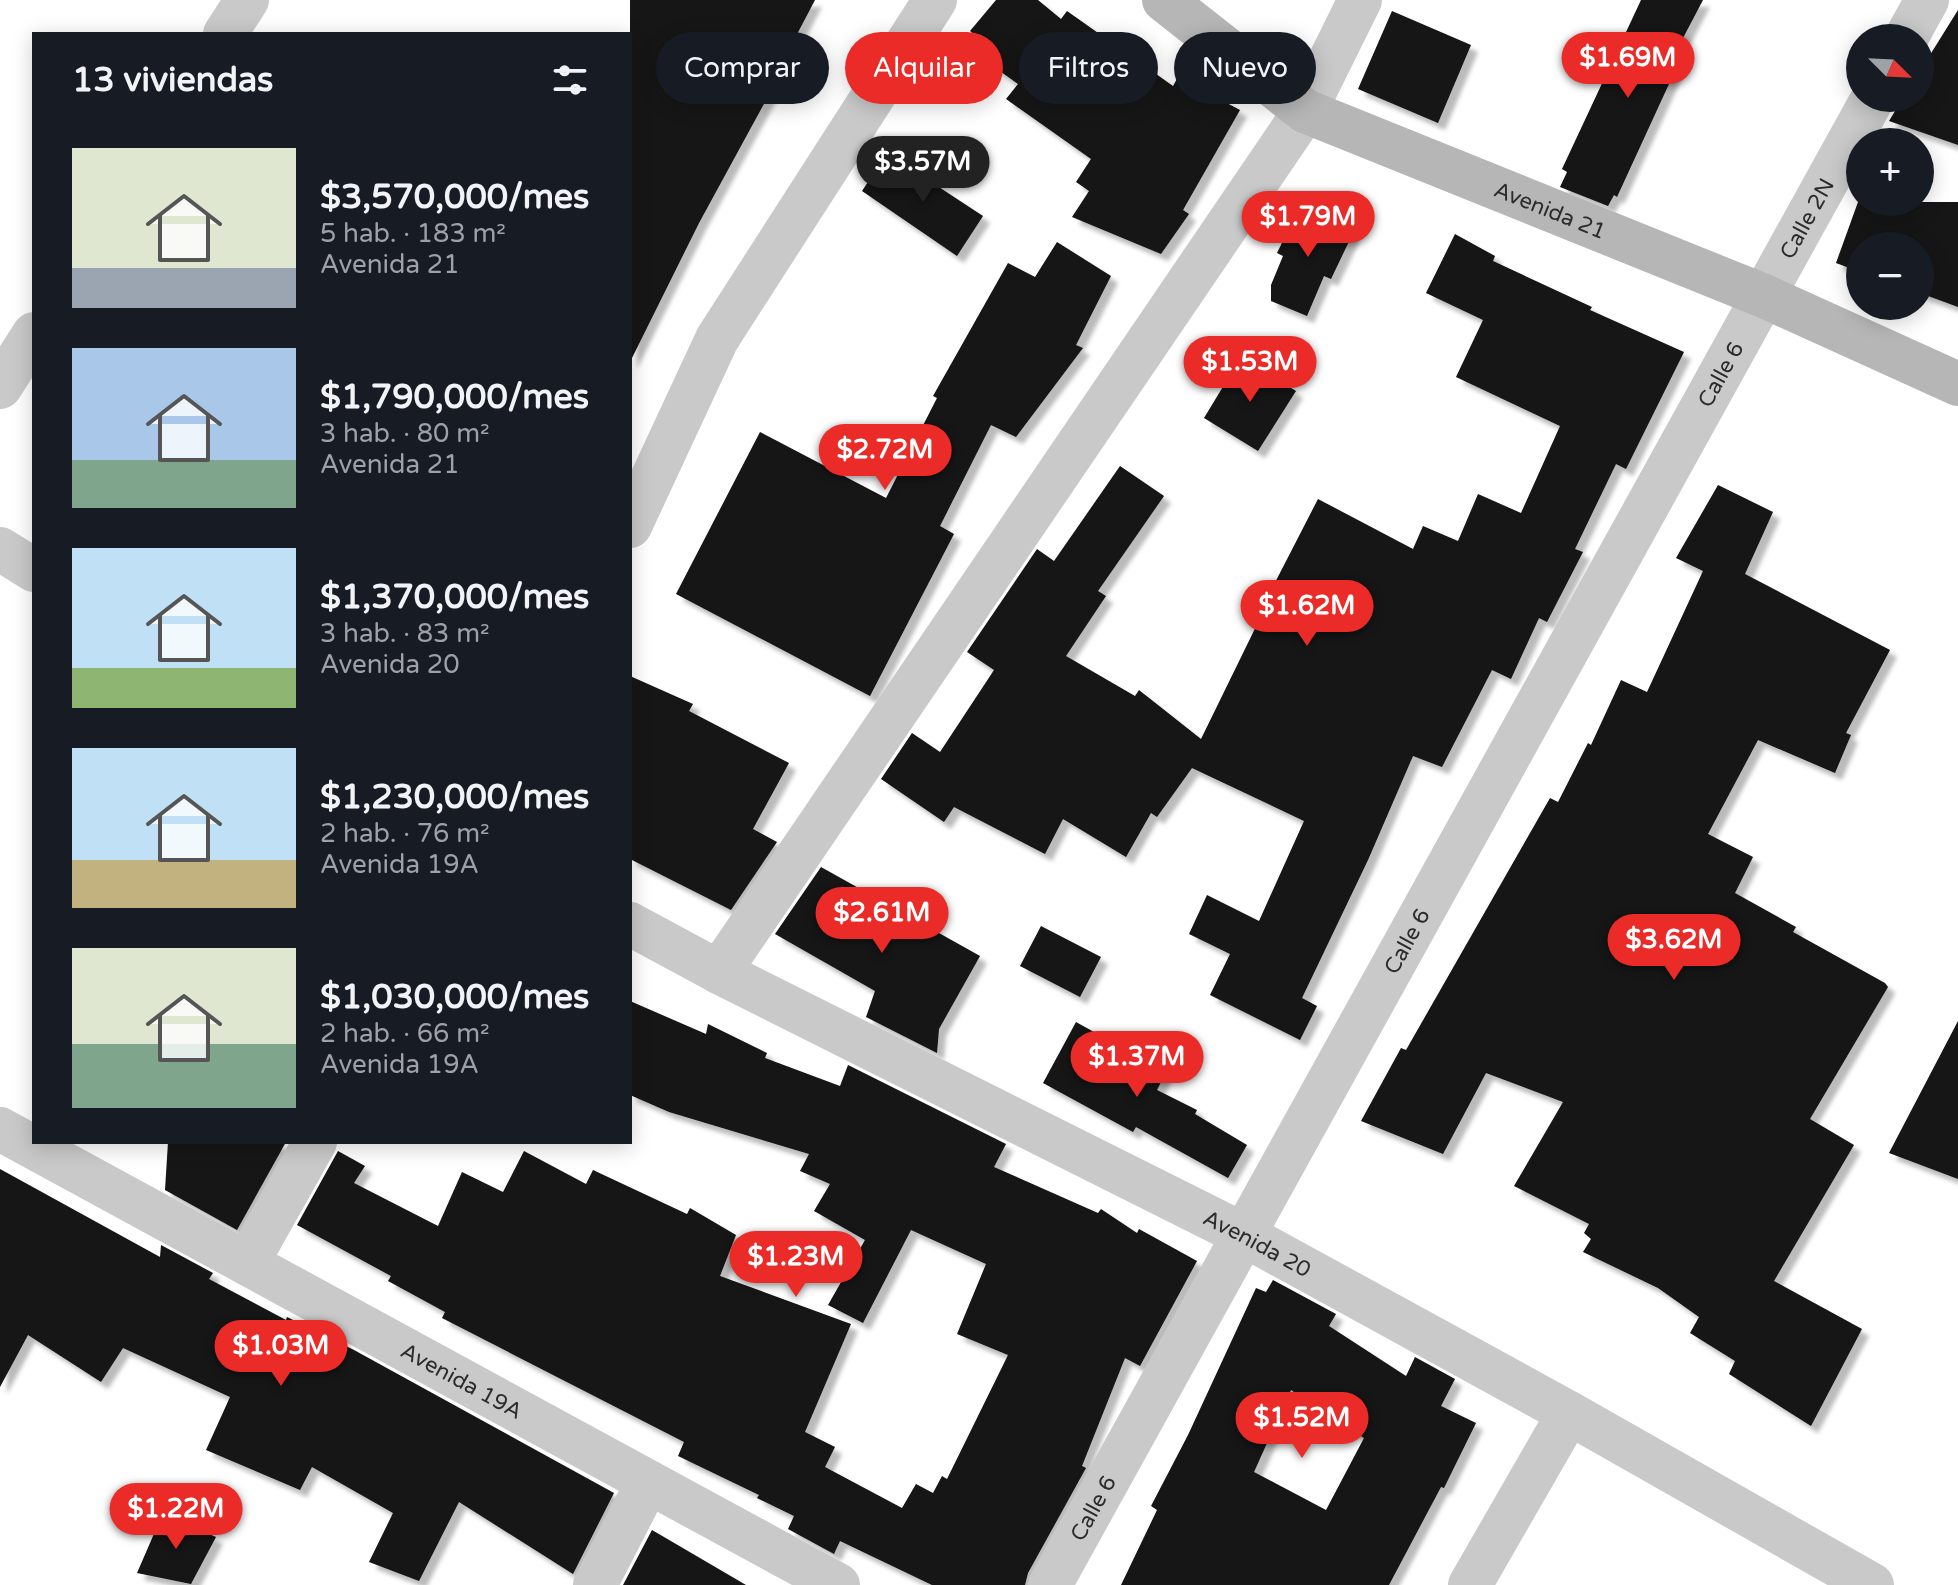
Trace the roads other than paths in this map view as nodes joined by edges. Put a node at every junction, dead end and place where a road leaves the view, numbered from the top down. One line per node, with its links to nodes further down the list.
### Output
1 (247, 0): 7 (street)
2 (935, 0): 14 (street)
3 (1164, 0): 8 (main road, Avenida 21)
4 (1360, 0): 8 (street)
5 (1927, 0): 6 (street)
6 (1914, 24)
7 (226, 32)
8 (1305, 111): 10 (main road, Avenida 21); 18 (street)
9 (1865, 112): 10 (street, Calle 2N)
10 (1764, 296): 12 (main road, Avenida 21); 21 (street, Calle 6)
11 (32, 337): 13 (street)
12 (1958, 384)
13 (0, 387)
14 (632, 522)
15 (0, 549): 16 (street)
16 (32, 569)
17 (632, 925): 18 (street, Avenida 20)
18 (719, 972): 21 (street, Avenida 20)
19 (0, 1129): 22 (street, Avenida 19A)
20 (314, 1144): 22 (street)
21 (1244, 1235): 23 (street, Avenida 20); 27 (street, Calle 6)
22 (247, 1263): 24 (street, Avenida 19A)
23 (1569, 1413): 28 (street); 29 (street, Avenida 20)
24 (648, 1482): 25 (street); 26 (street, Avenida 19A)
25 (595, 1585)
26 (838, 1585)
27 (1050, 1585)
28 (1470, 1585)
29 (1872, 1585)

